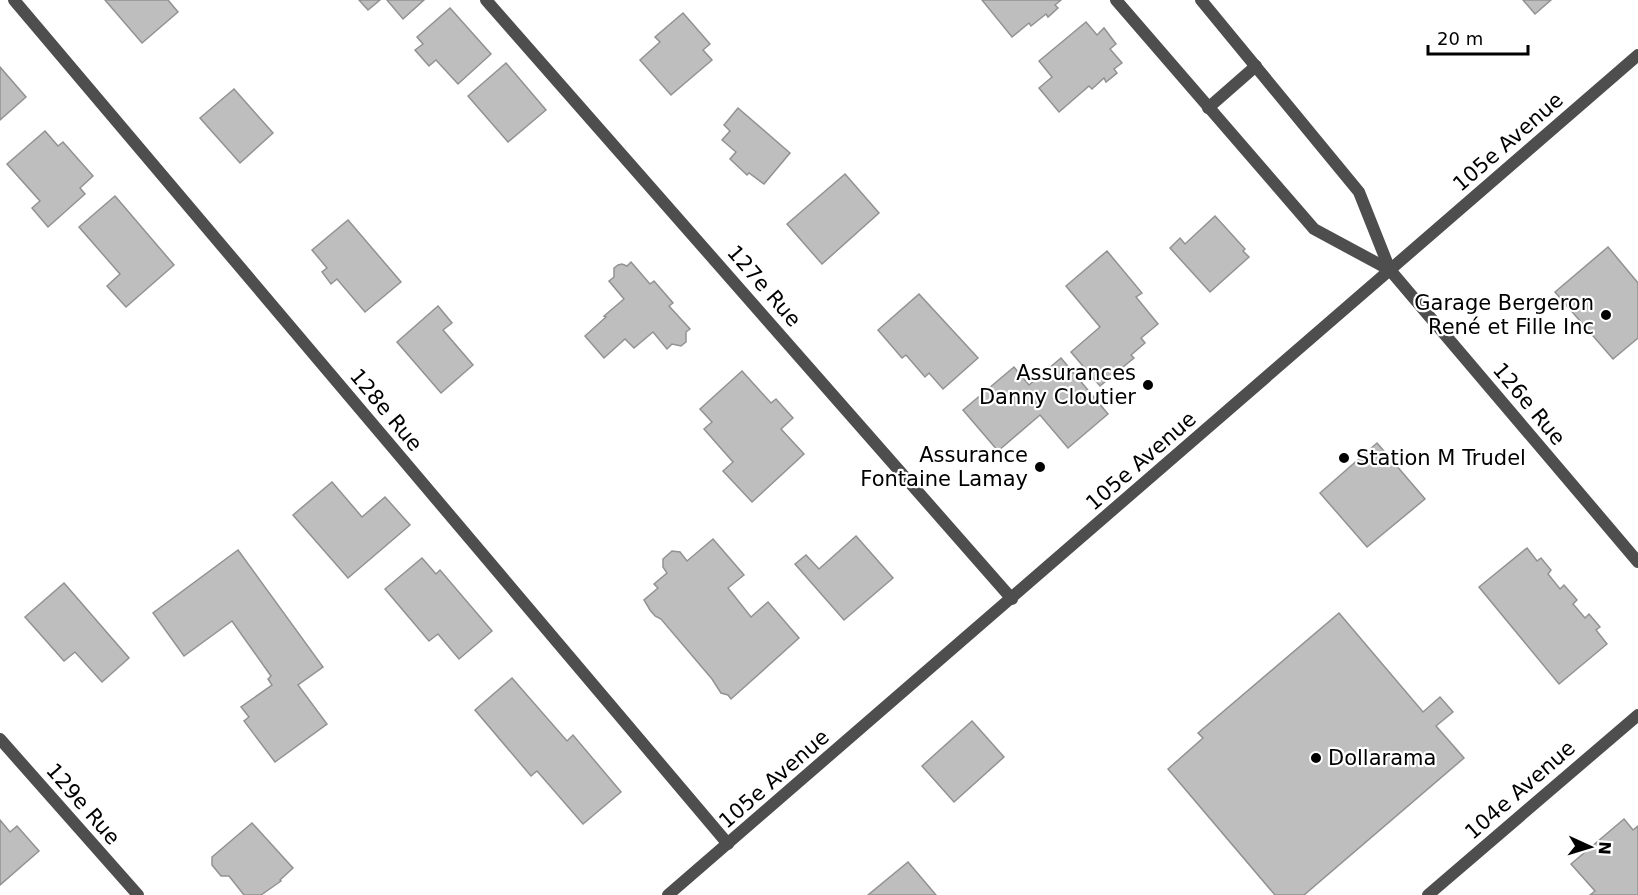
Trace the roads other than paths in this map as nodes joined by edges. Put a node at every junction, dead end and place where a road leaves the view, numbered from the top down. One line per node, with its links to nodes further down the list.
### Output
1 (14, 0): 13 (street, 128e Rue)
2 (486, 0): 10 (street, 127e Rue)
3 (1116, 0): 7 (street, 126e Rue)
4 (1201, 0): 6 (street, 126e Rue)
5 (1638, 55): 8 (street, 105e Avenue)
6 (1256, 66): 7 (street); 8 (street, 126e Rue)
7 (1208, 108): 8 (street, 126e Rue)
8 (1390, 270): 9 (street, 126e Rue); 10 (street, 105e Avenue)
9 (1638, 562)
10 (1012, 599): 13 (street, 105e Avenue)
11 (1638, 715): 16 (street, 104e Avenue)
12 (0, 739): 14 (street, 129e Rue)
13 (728, 844): 15 (street, 105e Avenue)
14 (138, 895)
15 (668, 895)
16 (1428, 895)

